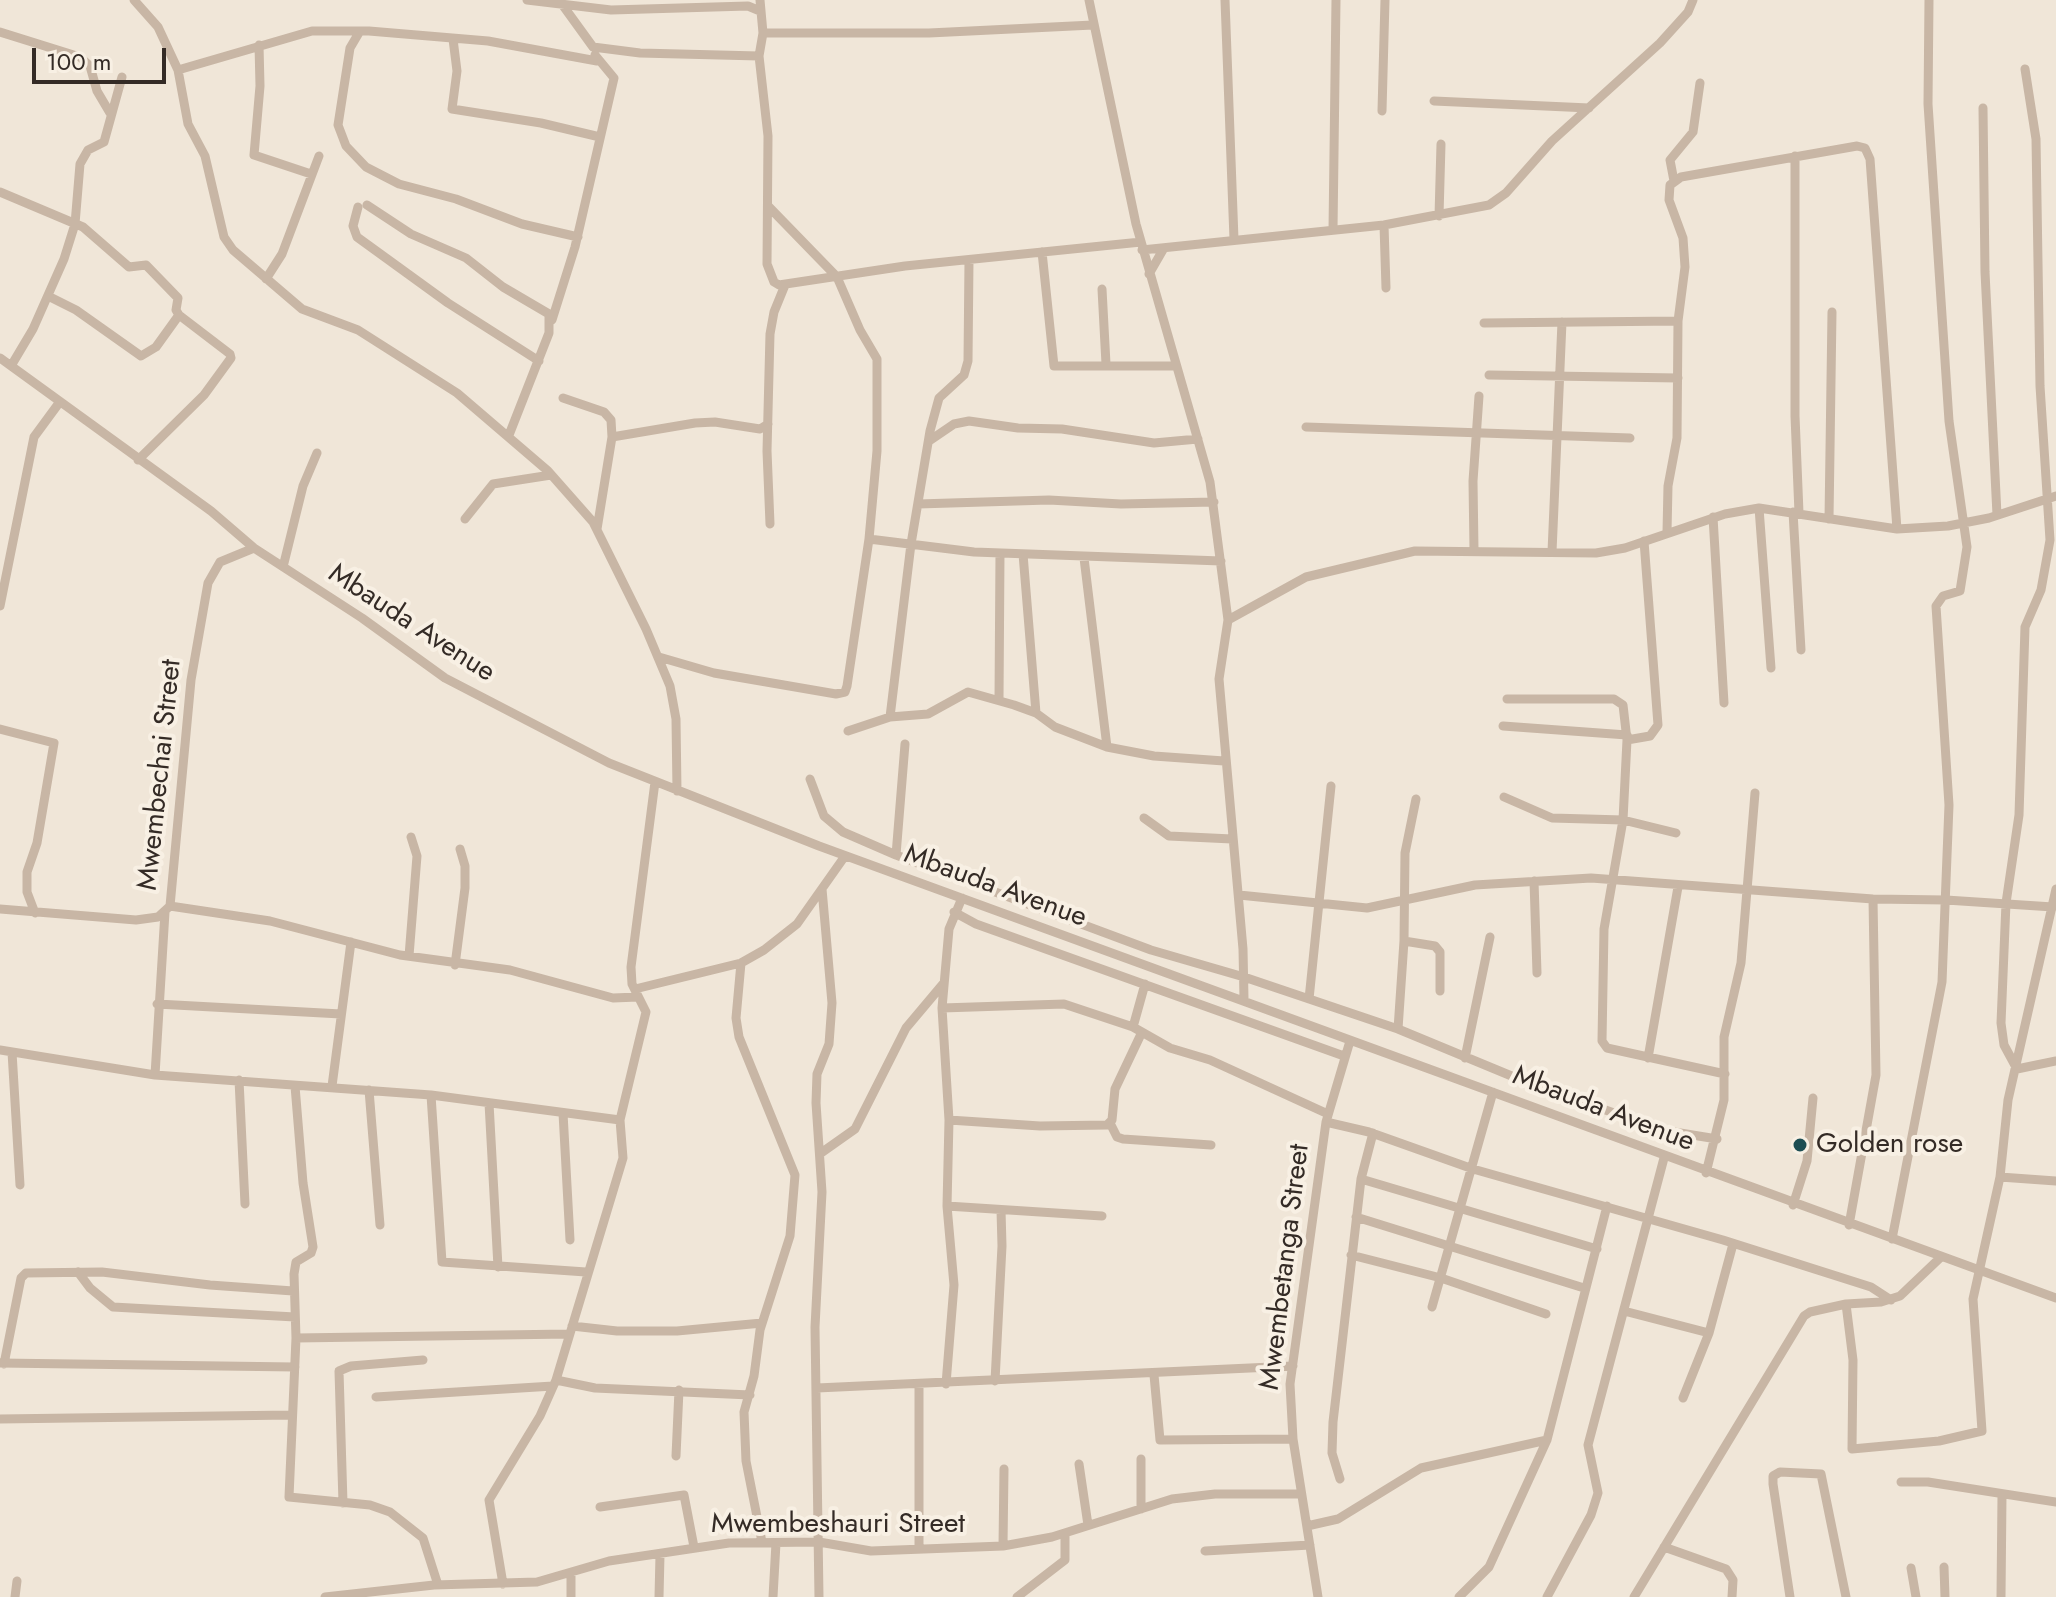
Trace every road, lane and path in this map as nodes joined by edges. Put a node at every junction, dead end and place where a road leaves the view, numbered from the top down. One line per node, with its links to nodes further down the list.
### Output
1 (134, 0): 21 (street)
2 (527, 0): 9 (street)
3 (1089, 0): 11 (street)
4 (1225, 0): 42 (street)
5 (1336, 0): 40 (street)
6 (1385, 0): 27 (street)
7 (1693, 0): 25 (street)
8 (1929, 0): 94 (street)
9 (560, 3): 10 (street); 17 (street)
10 (760, 5): 14 (street)
11 (1093, 25): 14 (street); 43 (street)
12 (360, 31): 15 (street); 16 (street); 41 (street)
13 (0, 32): 28 (street)
14 (763, 33): 18 (street)
15 (453, 39): 19 (street); 29 (street)
16 (259, 45): 21 (street); 33 (street)
17 (593, 47): 18 (street); 19 (street)
18 (759, 56): 36 (street)
19 (597, 61): 29 (street)
20 (2025, 69): 84 (street)
21 (178, 70): 49 (street)
22 (122, 77): 28 (street)
23 (1700, 83): 34 (street)
24 (1434, 101): 25 (street)
25 (1589, 108): 37 (street)
26 (1983, 108): 89 (street)
27 (1382, 111)
28 (110, 113): 38 (street)
29 (600, 137): 41 (street)
30 (1441, 144): 37 (street)
31 (319, 156): 33 (street)
32 (1795, 156): 34 (street); 88 (street); 96 (street)
33 (311, 174): 49 (street)
34 (1674, 181): 56 (street)
35 (0, 192): 38 (street)
36 (769, 207): 48 (street); 50 (street)
37 (1439, 216): 39 (street)
38 (75, 224): 53 (street); 55 (street)
39 (1384, 225): 40 (street); 51 (street)
40 (1333, 230): 42 (street)
41 (578, 237): 58 (street)
42 (1234, 239): 44 (street)
43 (1142, 246): 44 (street); 45 (street); 47 (street)
44 (1164, 248): 47 (street)
45 (1042, 252): 46 (street); 62 (street)
46 (969, 260): 48 (street); 79 (street)
47 (1149, 274): 64 (street)
48 (837, 277): 50 (street); 98 (street)
49 (266, 279): 74 (street)
50 (785, 285): 71 (street)
51 (1386, 288)
52 (1102, 289): 62 (street)
53 (48, 296): 55 (street); 63 (street)
54 (1832, 312): 92 (street)
55 (179, 315): 81 (street)
56 (1678, 321): 57 (street); 67 (street)
57 (1562, 322): 59 (street); 66 (street)
58 (551, 323): 61 (street); 61 (street)
59 (1484, 323)
60 (0, 358): 63 (street, Mbauda Avenue)
61 (539, 361): 74 (street)
62 (1106, 364): 64 (street)
63 (11, 366): 70 (street, Mbauda Avenue)
64 (1175, 366): 78 (street)
65 (1489, 375): 66 (street)
66 (1561, 378): 67 (street); 76 (street)
67 (1678, 378): 97 (street)
68 (1479, 396): 73 (street)
69 (563, 398): 75 (street)
70 (59, 403): 81 (street, Mbauda Avenue); 109 (street)
71 (768, 424): 75 (street); 93 (street)
72 (1306, 427): 73 (street)
73 (1478, 433): 76 (street); 102 (street)
74 (509, 435): 82 (street)
75 (612, 437): 95 (street)
76 (1555, 437): 77 (street); 103 (street)
77 (1630, 438)
78 (1198, 439): 79 (street); 85 (street)
79 (929, 441): 86 (street)
80 (317, 453): 108 (street)
81 (138, 460): 101 (street, Mbauda Avenue)
82 (551, 475): 91 (street); 95 (street)
83 (2056, 496): 84 (street)
84 (2045, 499): 89 (street); 153 (street)
85 (1214, 502): 86 (street); 107 (street)
86 (918, 504): 100 (street)
87 (1759, 508): 88 (street); 90 (street); 113 (street)
88 (1796, 513): 92 (street); 111 (street)
89 (1997, 515): 94 (street)
90 (1713, 517): 97 (street); 116 (street)
91 (465, 519)
92 (1829, 519): 96 (street)
93 (770, 524)
94 (1963, 524): 96 (street); 150 (street)
95 (597, 529): 112 (street)
96 (1897, 529)
97 (1667, 532): 99 (street)
98 (869, 539): 100 (street); 112 (street)
99 (1644, 541): 103 (street); 122 (street)
100 (911, 544): 104 (street); 118 (street)
101 (254, 548): 108 (street, Mbauda Avenue); 156 (street, Mwembechai Street)
102 (1474, 550): 103 (street); 110 (street)
103 (1552, 552)
104 (1000, 553): 105 (street); 114 (street)
105 (1023, 554): 106 (street); 117 (street)
106 (1084, 558): 107 (street); 124 (street)
107 (1221, 561): 110 (street)
108 (283, 567): 127 (street, Mbauda Avenue)
109 (0, 606)
110 (1228, 620): 125 (street)
111 (1801, 650)
112 (659, 657): 129 (street)
113 (1771, 668)
114 (999, 699): 117 (street); 118 (street)
115 (1507, 699): 122 (street)
116 (1724, 703)
117 (1036, 713): 124 (street)
118 (890, 717): 121 (street)
119 (1503, 726): 122 (street)
120 (0, 729): 158 (street)
121 (848, 731)
122 (1627, 738): 134 (street)
123 (905, 744): 139 (street)
124 (1107, 747): 125 (street)
125 (1224, 761): 137 (street)
126 (810, 779): 139 (street)
127 (655, 782): 129 (street, Mbauda Avenue); 170 (street)
128 (1331, 786): 152 (street)
129 (677, 791): 140 (street, Mbauda Avenue)
130 (1755, 793): 146 (street)
131 (1504, 797): 134 (street)
132 (1416, 799): 151 (street)
133 (1144, 818): 137 (street)
134 (1623, 820): 135 (street); 141 (street)
135 (1676, 833)
136 (411, 837): 162 (street)
137 (1232, 839): 147 (street)
138 (460, 849): 164 (street)
139 (896, 855): 166 (street)
140 (845, 856): 144 (street); 148 (street, Mbauda Avenue)
141 (1612, 880): 142 (street); 143 (street); 183 (street)
142 (1534, 881): 151 (street); 165 (street)
143 (1678, 887): 146 (street); 183 (street)
144 (822, 889): 163 (street); 204 (street)
145 (2056, 889): 154 (street)
146 (1747, 891): 149 (street); 186 (street)
147 (1239, 895): 152 (street); 166 (street)
148 (962, 898): 157 (street); 171 (street, Mbauda Avenue)
149 (1873, 899): 150 (street); 222 (street)
150 (1946, 900): 153 (street); 223 (street)
151 (1404, 901): 152 (street); 160 (street)
152 (1321, 903): 172 (street)
153 (2006, 903): 154 (street); 185 (street)
154 (2053, 907): 185 (street)
155 (0, 909): 158 (street, Mwembechai Street)
156 (168, 909): 158 (street, Mwembechai Street); 161 (street); 173 (street)
157 (954, 912): 167 (street); 168 (street)
158 (35, 913)
159 (1490, 937): 182 (street)
160 (1404, 941): 169 (street); 177 (street)
161 (351, 942): 162 (street); 175 (street)
162 (409, 956): 164 (street)
163 (741, 963): 170 (street); 244 (street)
164 (455, 965): 170 (street)
165 (1537, 973)
166 (1244, 977): 171 (street); 172 (street)
167 (943, 984): 174 (street); 204 (street)
168 (1145, 984): 176 (street); 181 (street)
169 (1440, 991)
170 (636, 993): 198 (street)
171 (1244, 999): 178 (street, Mbauda Avenue)
172 (1309, 999): 177 (street)
173 (157, 1004): 175 (street); 187 (street)
174 (942, 1008): 176 (street); 199 (street)
175 (341, 1014): 190 (street)
176 (1138, 1029): 197 (street); 200 (street)
177 (1398, 1029): 182 (street)
178 (1350, 1041): 181 (street, Mwembetanga Street); 192 (street, Mbauda Avenue)
179 (0, 1050): 180 (street)
180 (12, 1052): 187 (street); 211 (street)
181 (1344, 1056): 197 (street, Mwembetanga Street)
182 (1465, 1058): 202 (street)
183 (1648, 1058): 186 (street)
184 (2056, 1061): 185 (street)
185 (2017, 1069): 208 (street)
186 (1725, 1074): 202 (street)
187 (155, 1075): 188 (street)
188 (239, 1080): 189 (street); 212 (street)
189 (295, 1086): 190 (street); 236 (street)
190 (332, 1086): 191 (street)
191 (369, 1090): 193 (street); 221 (street)
192 (1493, 1092): 205 (street, Mbauda Avenue); 206 (street)
193 (431, 1095): 195 (street); 230 (street)
194 (1813, 1098): 213 (street)
195 (489, 1103): 196 (street); 230 (street)
196 (563, 1113): 198 (street); 224 (street)
197 (1327, 1118): 201 (street); 250 (street, Mwembetanga Street)
198 (620, 1120): 233 (street)
199 (949, 1120): 200 (street); 214 (street)
200 (1110, 1123): 203 (street)
201 (1373, 1133): 206 (street); 209 (street)
202 (1717, 1139): 207 (street)
203 (1211, 1145)
204 (821, 1153): 257 (street)
205 (1664, 1158): 207 (street, Mbauda Avenue); 220 (street)
206 (1473, 1169): 215 (street); 216 (street)
207 (1706, 1173): 213 (street, Mbauda Avenue)
208 (2000, 1177): 210 (street); 231 (street)
209 (1361, 1179): 216 (street); 219 (street)
210 (2056, 1181)
211 (20, 1185)
212 (245, 1204)
213 (1793, 1205): 222 (street, Mbauda Avenue)
214 (947, 1206): 217 (street); 256 (street)
215 (1607, 1206): 220 (street); 227 (street)
216 (1461, 1208): 226 (street); 227 (street)
217 (1001, 1210): 218 (street); 253 (street)
218 (1102, 1216)
219 (1356, 1217): 226 (street); 228 (street)
220 (1649, 1218): 225 (street); 241 (street)
221 (380, 1225)
222 (1849, 1225): 223 (street, Mbauda Avenue)
223 (1892, 1239): 229 (street, Mbauda Avenue)
224 (570, 1240)
225 (1733, 1244): 238 (street); 246 (street)
226 (1449, 1248): 234 (street); 235 (street)
227 (1597, 1249): 235 (street)
228 (1351, 1255): 234 (street); 270 (street)
229 (1941, 1257): 231 (street, Mbauda Avenue); 238 (street)
230 (498, 1267): 233 (street)
231 (1977, 1270): 237 (street, Mbauda Avenue); 239 (street)
232 (78, 1272): 236 (street); 243 (street); 249 (street)
233 (586, 1272): 245 (street)
234 (1441, 1278): 240 (street); 242 (street)
235 (1584, 1288): 265 (street)
236 (293, 1291): 243 (street)
237 (2056, 1298)
238 (1891, 1300): 239 (street)
239 (1846, 1304): 287 (street)
240 (1432, 1307)
241 (1624, 1311): 246 (street); 307 (street)
242 (1546, 1314)
243 (295, 1317): 247 (street)
244 (762, 1323): 245 (street); 259 (street)
245 (571, 1330): 247 (street); 254 (street)
246 (1709, 1333): 261 (street)
247 (296, 1338): 251 (street)
248 (423, 1360): 275 (street)
249 (2, 1364): 251 (street)
250 (1293, 1366): 252 (street); 264 (street, Mwembetanga Street)
251 (295, 1367): 262 (street)
252 (1154, 1375): 253 (street); 264 (street)
253 (995, 1381): 256 (street)
254 (555, 1383): 258 (street); 260 (street); 295 (street)
255 (919, 1384): 256 (street); 257 (street); 288 (street)
256 (946, 1384)
257 (817, 1388): 282 (street)
258 (679, 1390): 259 (street); 266 (street)
259 (750, 1395): 281 (street)
260 (376, 1397)
261 (1683, 1398)
262 (291, 1415): 263 (street); 275 (street)
263 (0, 1419)
264 (1293, 1439): 272 (street, Mwembetanga Street)
265 (1547, 1440): 279 (street); 306 (street)
266 (676, 1456)
267 (1141, 1459): 277 (street)
268 (1079, 1464): 278 (street)
269 (1004, 1469): 285 (street)
270 (1340, 1479)
271 (1901, 1482): 273 (street)
272 (1301, 1494): 277 (street, Mwembeshauri Street); 279 (street, Mwembetanga Street)
273 (2002, 1495): 274 (street); 314 (street)
274 (2056, 1502)
275 (343, 1503): 296 (street)
276 (600, 1507): 286 (street)
277 (1141, 1509): 278 (street, Mwembeshauri Street)
278 (1088, 1525): 280 (street, Mwembeshauri Street)
279 (1307, 1526): 284 (street, Mwembetanga Street)
280 (1065, 1533): 285 (street, Mwembeshauri Street); 304 (street)
281 (762, 1542): 283 (street, Mwembeshauri Street); 286 (street, Mwembeshauri Street)
282 (819, 1542): 283 (street, Mwembeshauri Street); 288 (street, Mwembeshauri Street); 303 (street)
283 (776, 1543): 302 (street)
284 (1310, 1545): 289 (street); 305 (street, Mwembetanga Street)
285 (1003, 1546): 288 (street, Mwembeshauri Street)
286 (694, 1547): 290 (street, Mwembeshauri Street)
287 (1664, 1547): 308 (street); 309 (street)
288 (919, 1549)
289 (1205, 1551)
290 (660, 1555): 293 (street, Mwembeshauri Street); 301 (street)
291 (1944, 1567): 313 (street)
292 (1911, 1568): 312 (street)
293 (571, 1574): 295 (street, Mwembeshauri Street); 300 (street)
294 (17, 1581): 297 (street)
295 (503, 1584): 296 (street, Mwembeshauri Street)
296 (436, 1585): 298 (street, Mwembeshauri Street); 299 (street)
297 (15, 1597)
298 (325, 1597)
299 (425, 1597)
300 (571, 1597)
301 (659, 1597)
302 (773, 1597)
303 (819, 1597)
304 (1017, 1597)
305 (1318, 1597)
306 (1459, 1597)
307 (1547, 1597)
308 (1634, 1597)
309 (1732, 1597)
310 (1790, 1597): 311 (street)
311 (1846, 1597)
312 (1916, 1597)
313 (1945, 1597)
314 (2001, 1597)

